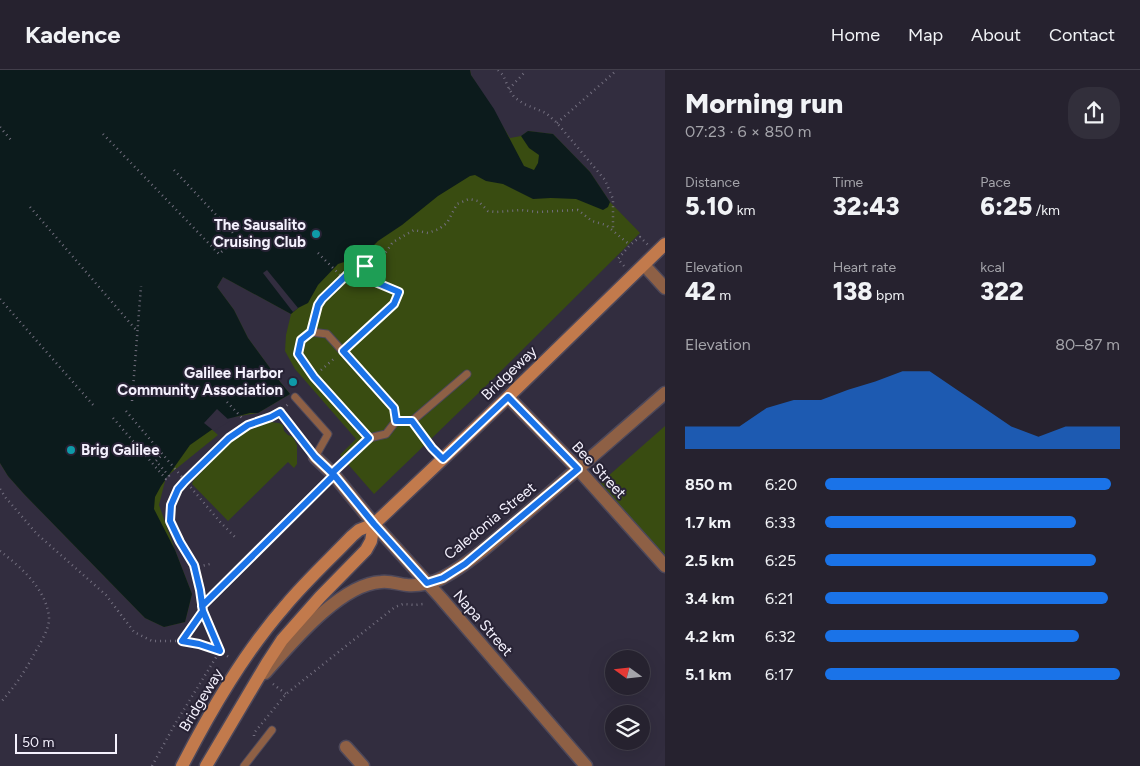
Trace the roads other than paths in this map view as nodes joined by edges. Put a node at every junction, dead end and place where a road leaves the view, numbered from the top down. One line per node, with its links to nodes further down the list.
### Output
1 (665, 244): 2 (main road, Bridgeway)
2 (644, 265): 3 (street); 7 (main road, Bridgeway)
3 (665, 288)
4 (467, 374): 8 (lane)
5 (665, 392): 11 (street, Caledonia Street)
6 (295, 396): 10 (lane)
7 (508, 397): 11 (street, Bee Street); 13 (main road, Bridgeway)
8 (396, 421): 9 (lane); 9 (lane)
9 (369, 438): 12 (lane)
10 (315, 457): 12 (street, Napa Street)
11 (578, 469): 14 (street, Bee Street); 15 (street, Caledonia Street)
12 (333, 474): 13 (street, Napa Street)
13 (374, 524): 15 (street, Napa Street); 16 (main road); 19 (main road, Bridgeway)
14 (665, 566)
15 (427, 583): 16 (street, Caledonia Street); 23 (street, Napa Street)
16 (252, 688): 20 (main road)
17 (272, 730): 21 (lane)
18 (346, 747): 22 (street)
19 (182, 766)
20 (206, 766)
21 (244, 766)
22 (363, 766)
23 (586, 766)

